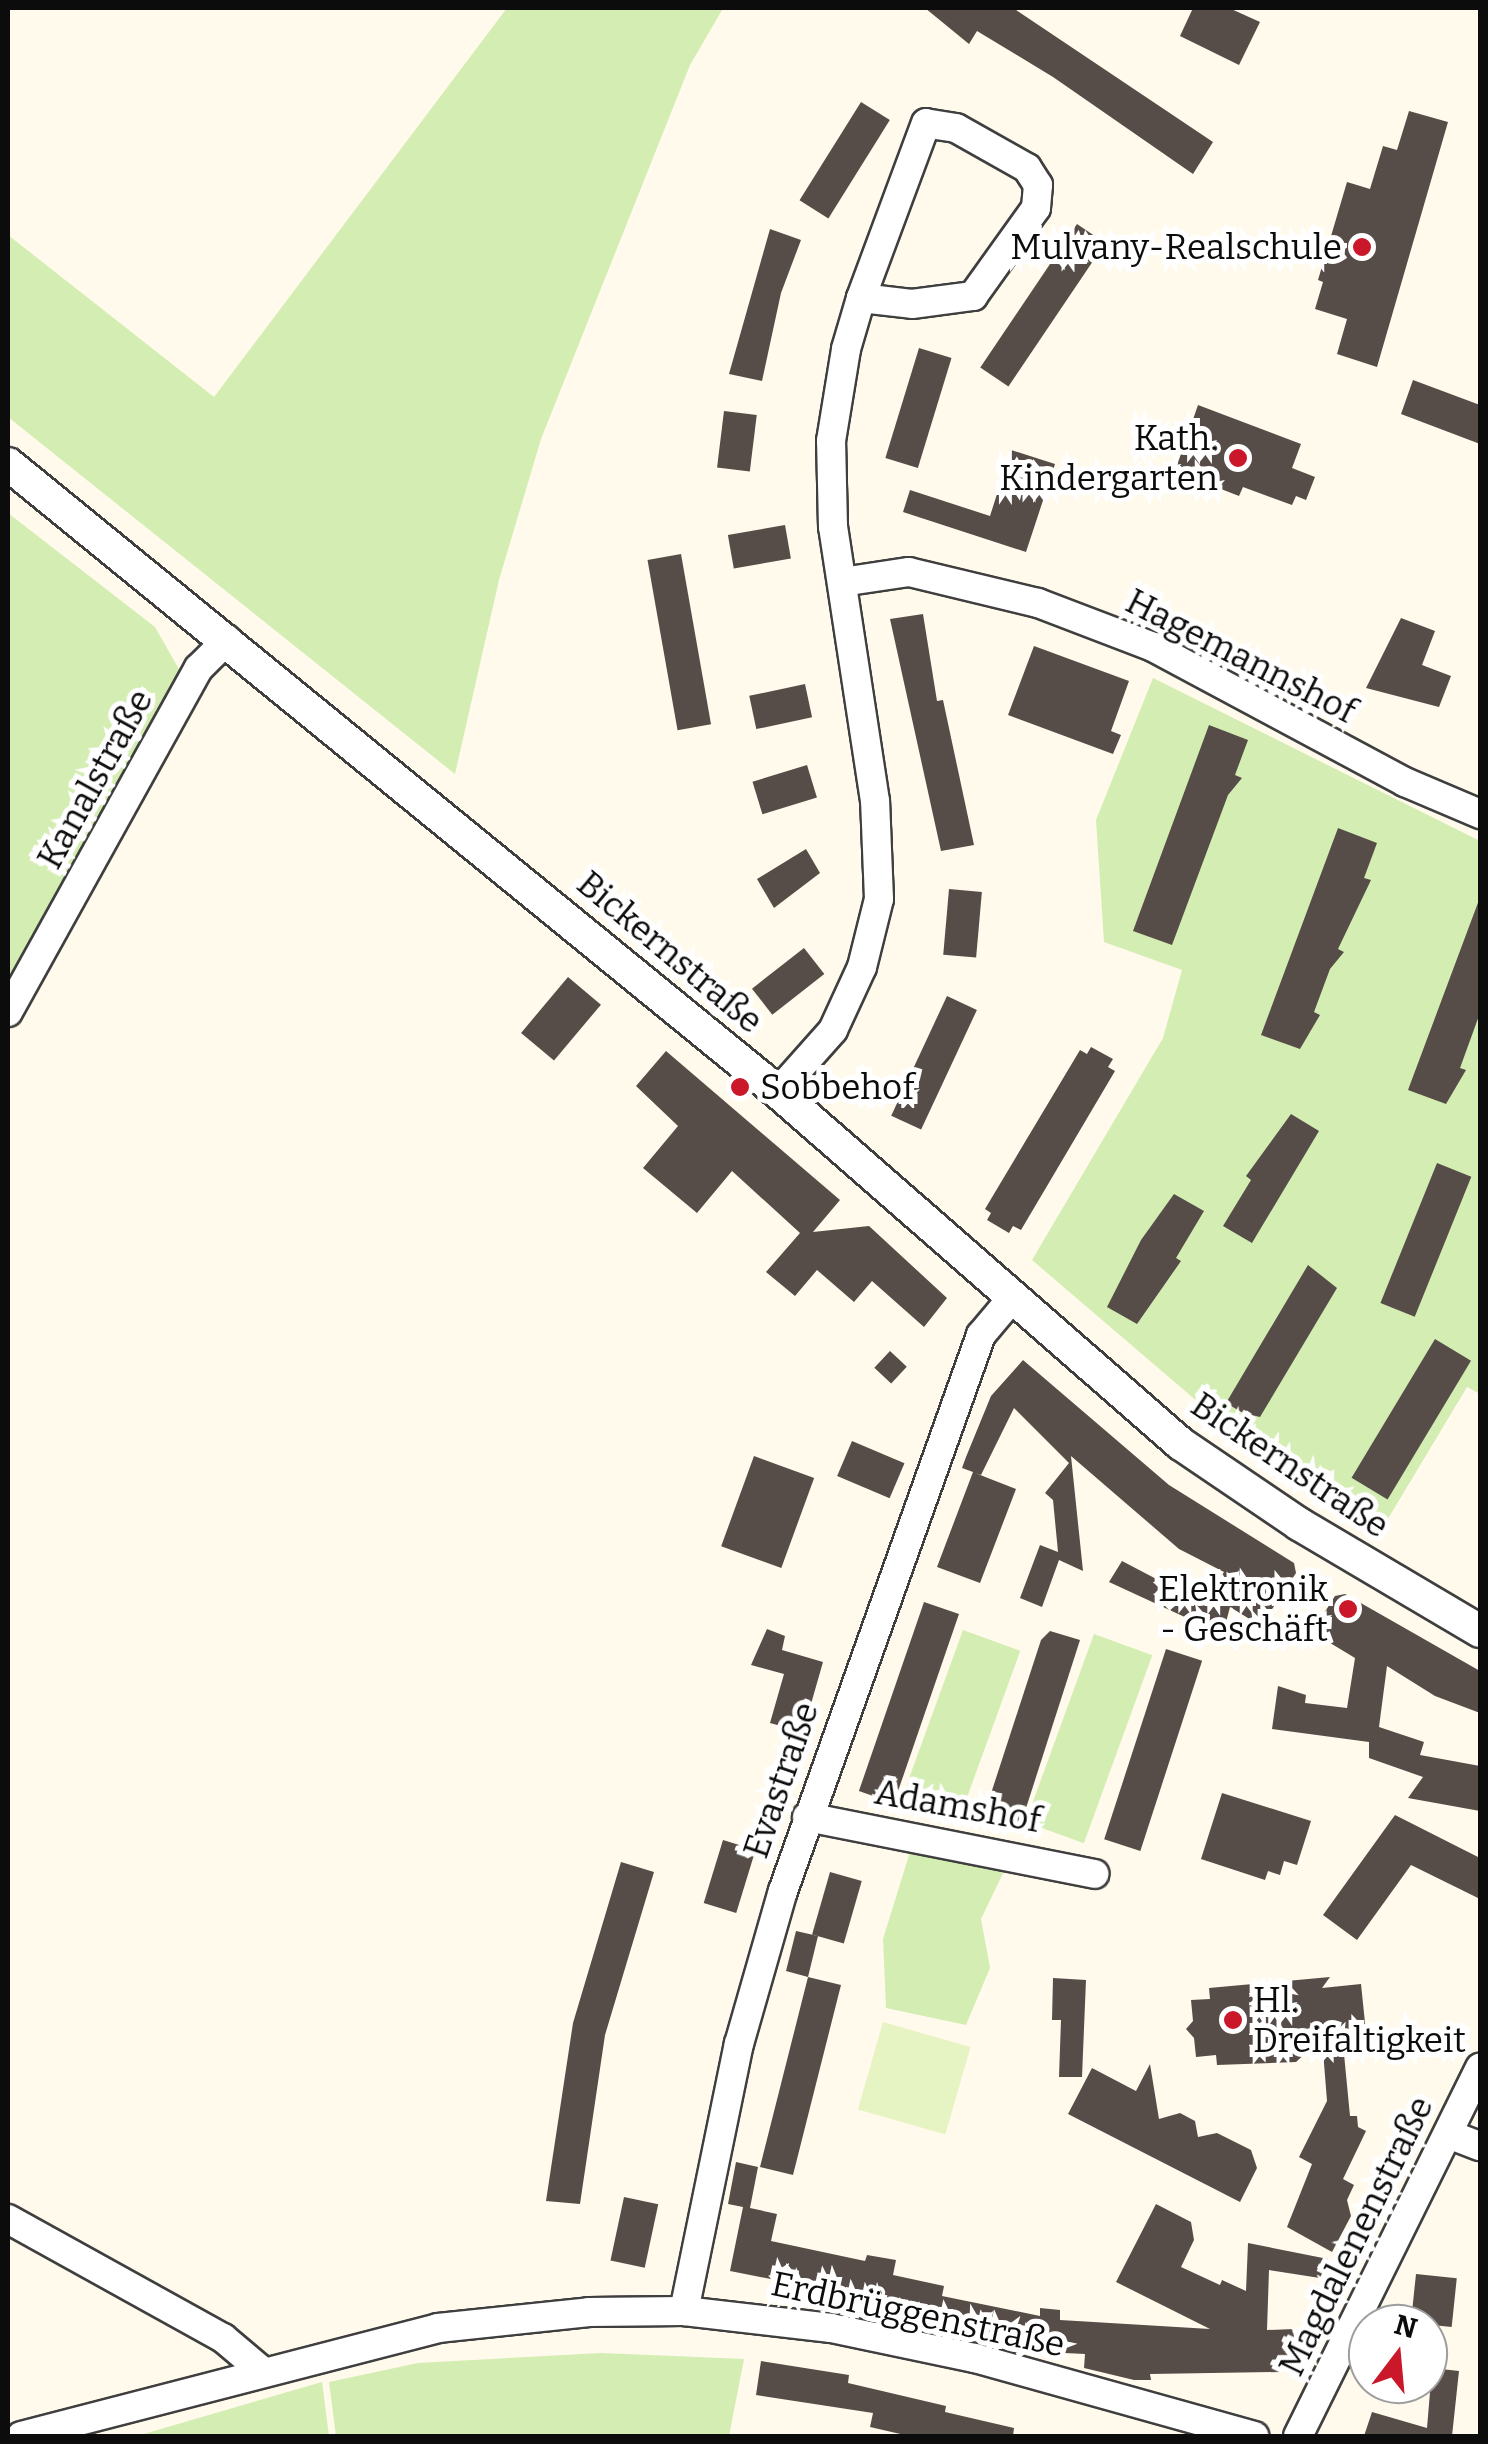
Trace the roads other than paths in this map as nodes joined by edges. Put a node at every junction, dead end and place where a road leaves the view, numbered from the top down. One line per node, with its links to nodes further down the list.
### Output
1 (861, 298): 1 (street); 3 (street)
2 (8, 464): 4 (street, Bickernstraße)
3 (842, 582): 5 (street, Hagemannshof); 7 (street)
4 (226, 640): 6 (street, Kanalstraße); 7 (street, Bickernstraße)
5 (1480, 814)
6 (8, 1012)
7 (778, 1092): 8 (street, Bickernstraße)
8 (1013, 1298): 9 (street, Bickernstraße); 10 (street, Evastraße)
9 (1480, 1630)
10 (808, 1817): 11 (street, Adamshof); 16 (street, Evastraße)
11 (1094, 1874)
12 (1480, 2068): 13 (street, Magdalenenstraße)
13 (1448, 2134): 14 (street); 20 (street, Magdalenenstraße)
14 (1480, 2146)
15 (8, 2219): 17 (street)
16 (684, 2311): 17 (street, Erdbrüggenstraße); 19 (street, Erdbrüggenstraße)
17 (261, 2370): 18 (street, Erdbrüggenstraße)
18 (21, 2436)
19 (1254, 2436)
20 (1298, 2436)

